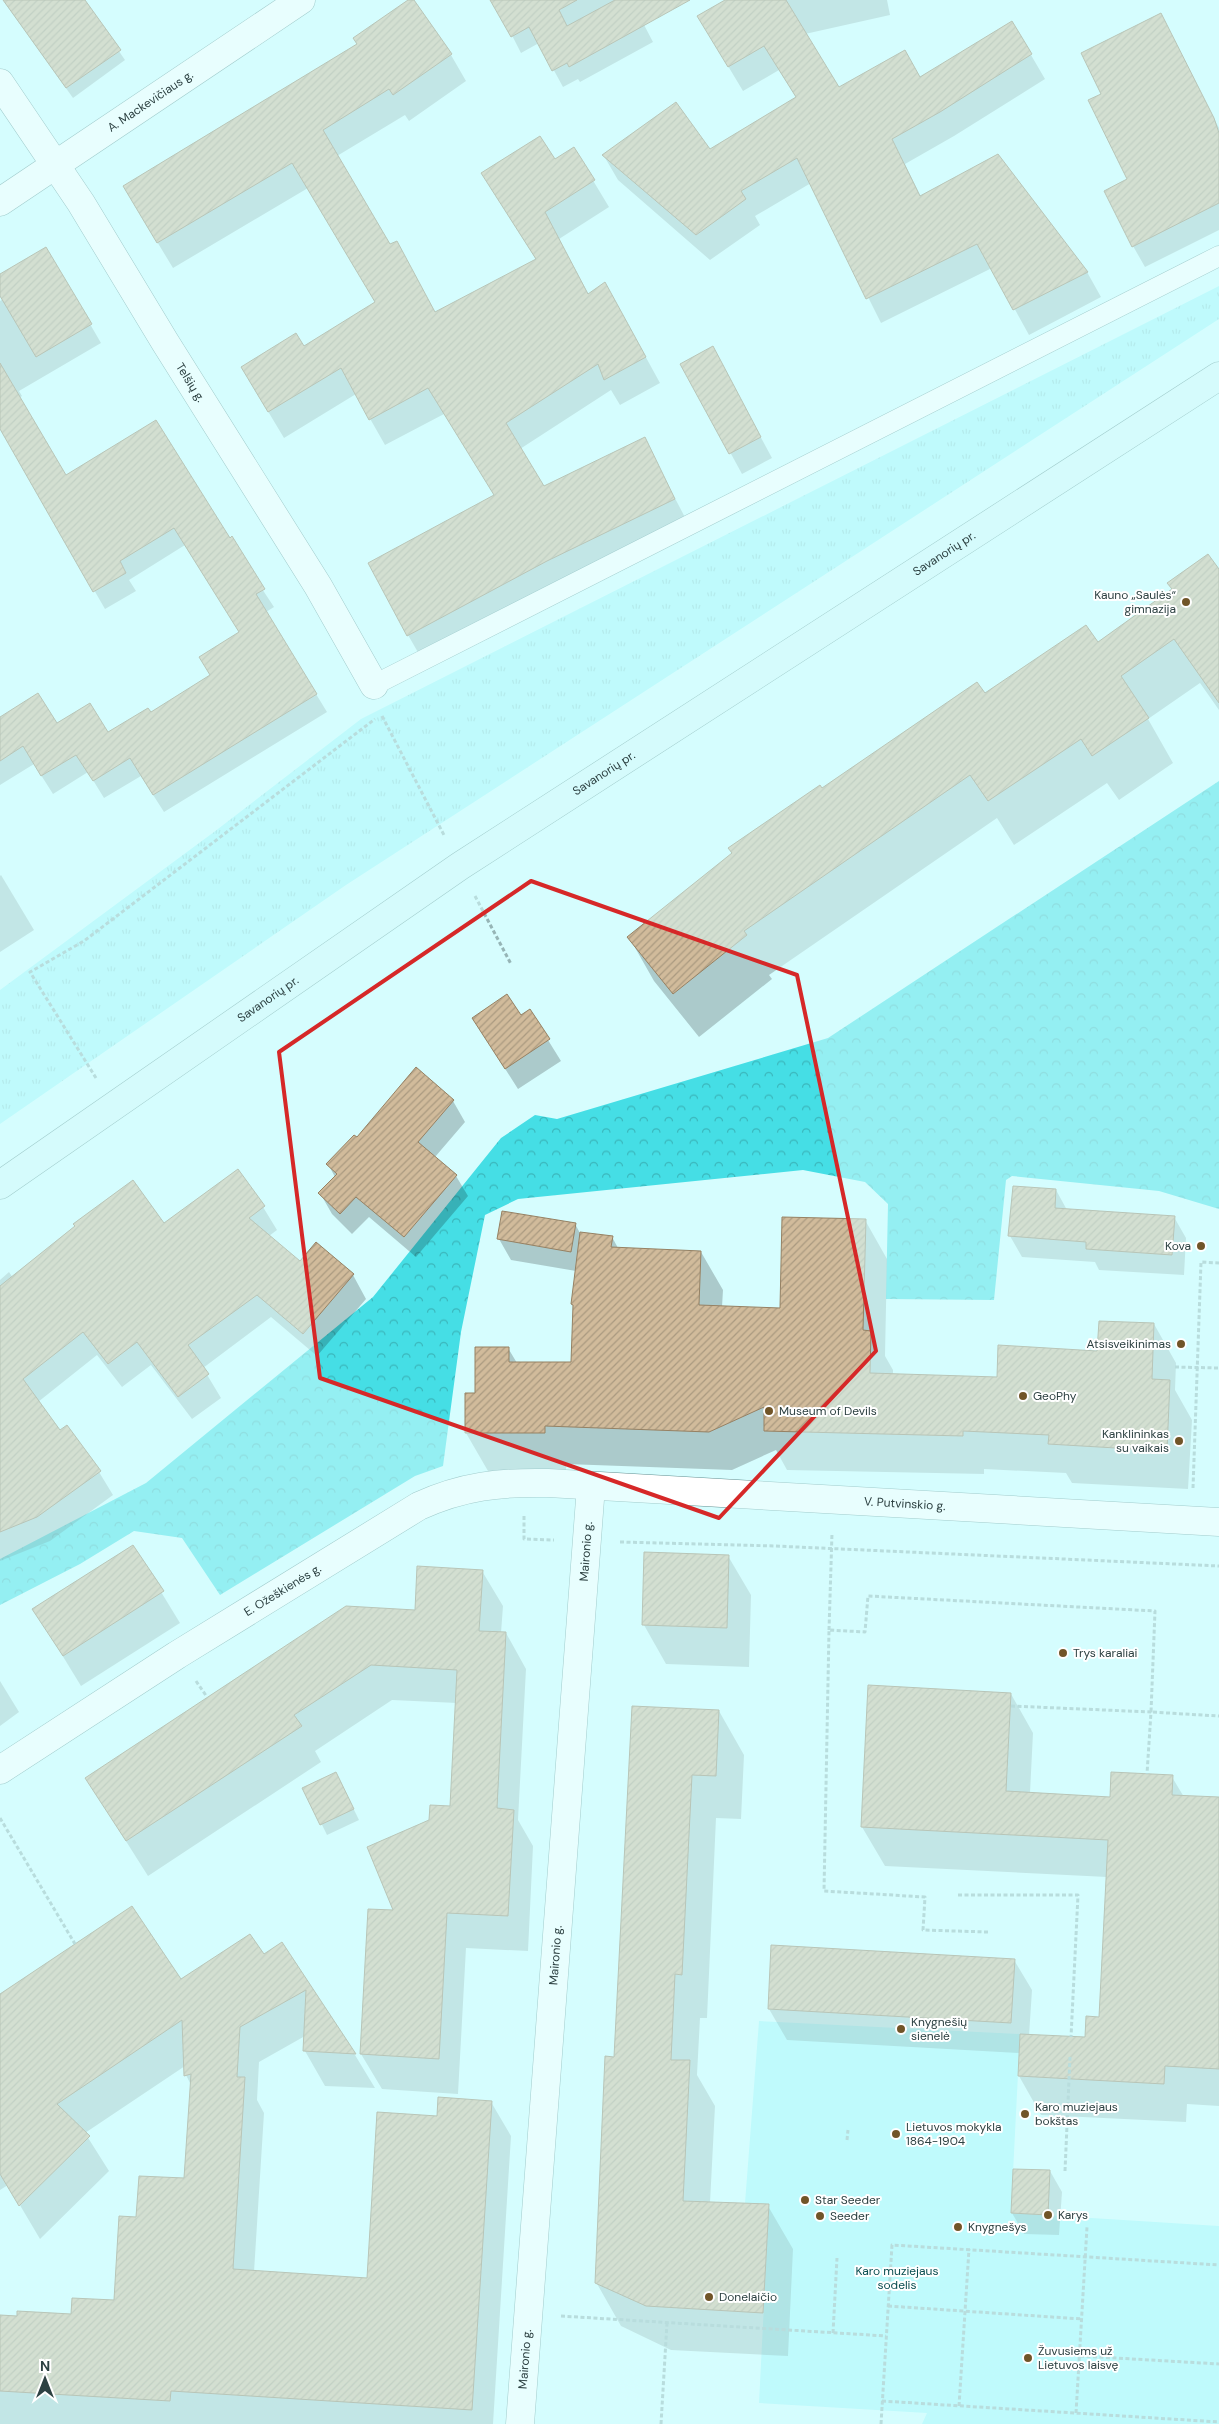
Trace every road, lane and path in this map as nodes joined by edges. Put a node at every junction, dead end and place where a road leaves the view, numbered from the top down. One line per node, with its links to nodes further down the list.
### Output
1 (301, 0): 3 (street, A. Mackevičiaus g.)
2 (0, 83): 3 (street, Telšių g.)
3 (56, 165): 4 (street, A. Mackevičiaus g.); 7 (street, Telšių g.)
4 (0, 202)
5 (1219, 256): 7 (lane)
6 (1219, 376): 11 (main road, Savanorių pr.)
7 (374, 685)
8 (432, 813): 11 (path)
9 (480, 905): 10 (path)
10 (511, 964)
11 (114, 1106): 12 (main road, Savanorių pr.)
12 (0, 1185)
13 (1219, 1262): 15 (path)
14 (1175, 1367): 15 (path)
15 (1197, 1368): 16 (path); 19 (path)
16 (1219, 1368)
17 (525, 1483): 18 (street, E. Ožeškienės g.); 21 (path); 28 (street, E. Ožeškienės g.)
18 (591, 1486): 19 (street, V. Putvinskio g.); 21 (street, Maironio g.)
19 (1192, 1521): 20 (street, V. Putvinskio g.)
20 (1219, 1522)
21 (587, 1541): 22 (path); 48 (street, Maironio g.)
22 (832, 1549): 23 (path); 24 (path)
23 (1219, 1566)
24 (829, 1630): 26 (path); 32 (path)
25 (1011, 1706): 26 (path)
26 (1151, 1712): 27 (path); 29 (path)
27 (1219, 1716)
28 (0, 1770)
29 (1147, 1774)
30 (0, 1818): 33 (path)
31 (958, 1895): 34 (path)
32 (988, 1932)
33 (75, 1944)
34 (1071, 2037)
35 (1070, 2057): 40 (path)
36 (848, 2130): 38 (path)
37 (942, 2134): 39 (path)
38 (847, 2140)
39 (940, 2147)
40 (1065, 2171)
41 (1087, 2227): 43 (path)
42 (969, 2249): 43 (path); 46 (path); 47 (path)
43 (1086, 2257): 45 (path); 49 (path)
44 (837, 2258): 51 (path)
45 (1219, 2266)
46 (888, 2306): 47 (path); 52 (path)
47 (965, 2311): 49 (path); 56 (path)
48 (528, 2314): 50 (path); 59 (street, Maironio g.)
49 (1082, 2319): 53 (path)
50 (667, 2323): 51 (path); 60 (path)
51 (832, 2333): 52 (path)
52 (886, 2336): 55 (path)
53 (1080, 2356): 54 (path); 57 (path)
54 (1219, 2364)
55 (882, 2401): 56 (path); 61 (path)
56 (959, 2406): 57 (path)
57 (1076, 2413): 58 (path)
58 (1219, 2422)
59 (520, 2424)
60 (661, 2424)
61 (881, 2424)

